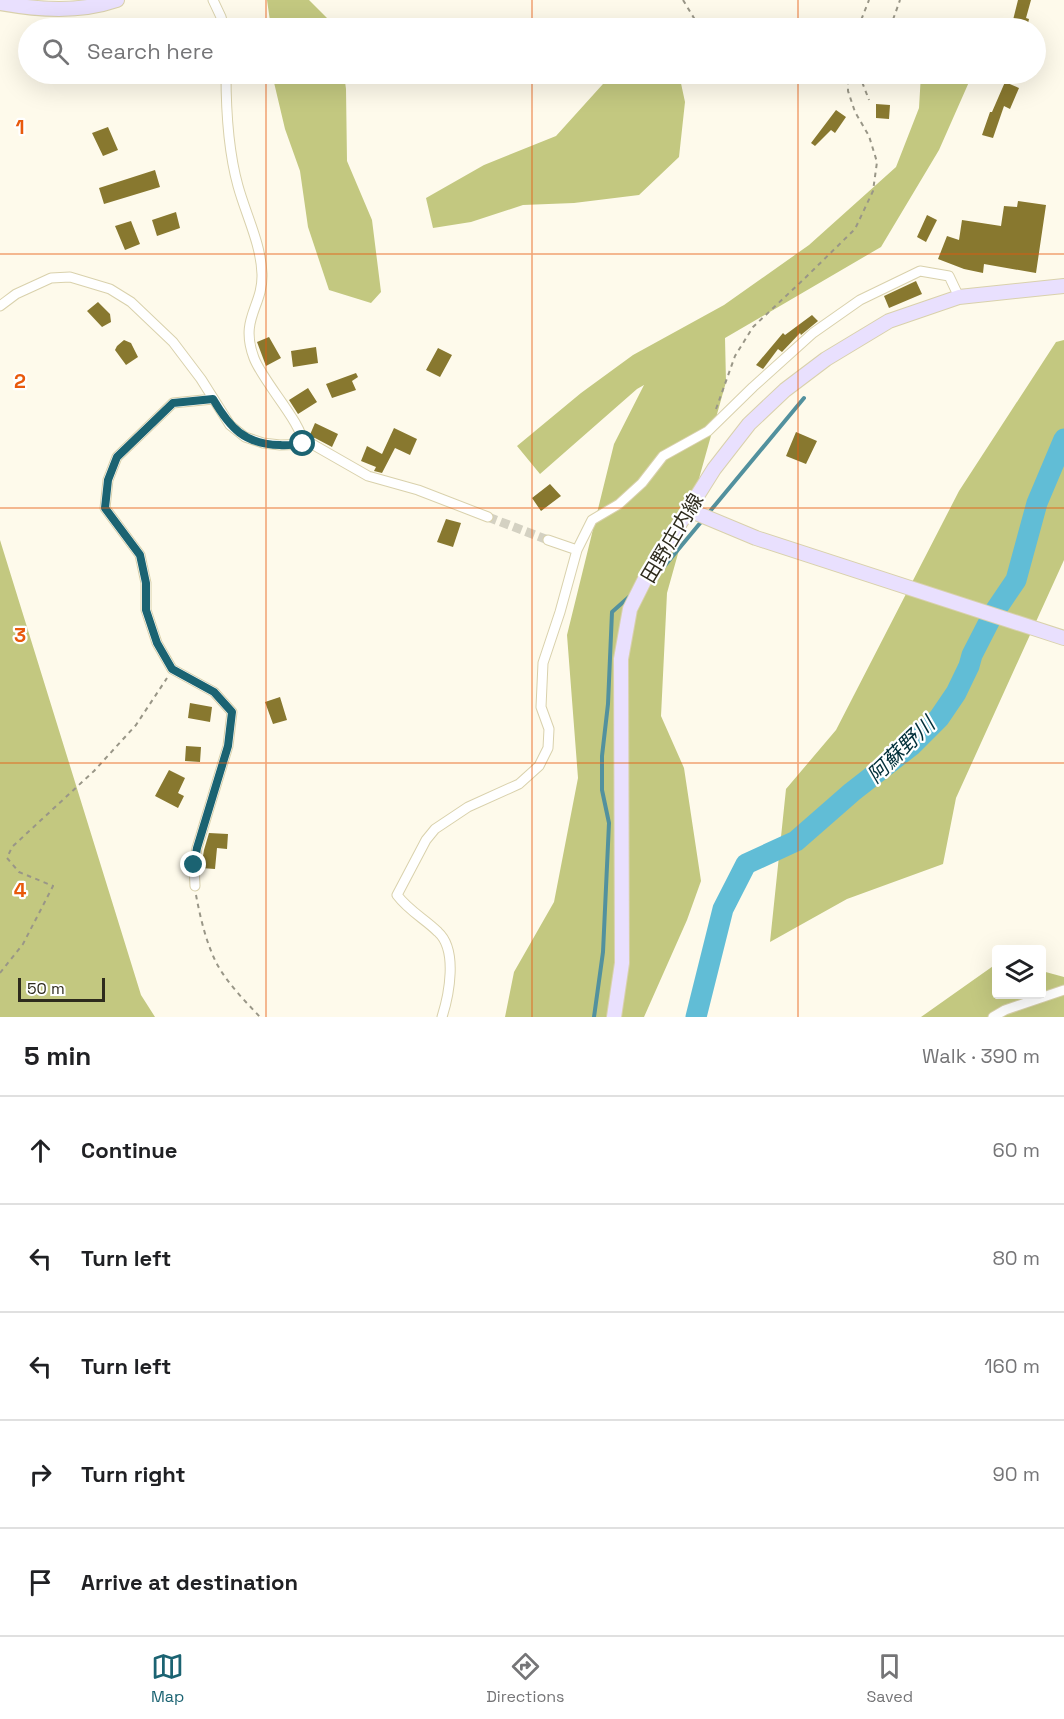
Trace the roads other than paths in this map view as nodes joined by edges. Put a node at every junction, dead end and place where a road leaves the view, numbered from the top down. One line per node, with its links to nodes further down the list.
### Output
1 (117, 0): 3 (main road)
2 (213, 0): 4 (street)
3 (0, 3)
4 (221, 18)
5 (226, 84): 10 (street)
6 (1064, 286): 7 (main road, 田野庄内線)
7 (959, 297): 11 (main road, 田野庄内線); 14 (street)
8 (0, 306): 9 (street)
9 (213, 399): 10 (street); 16 (street)
10 (303, 444): 12 (street)
11 (689, 510): 15 (main road); 19 (main road, 田野庄内線)
12 (488, 517)
13 (548, 540): 14 (street)
14 (577, 550): 18 (street)
15 (1064, 638)
16 (195, 886)
17 (1064, 990): 20 (street)
18 (442, 1017)
19 (614, 1017)
20 (993, 1017)

